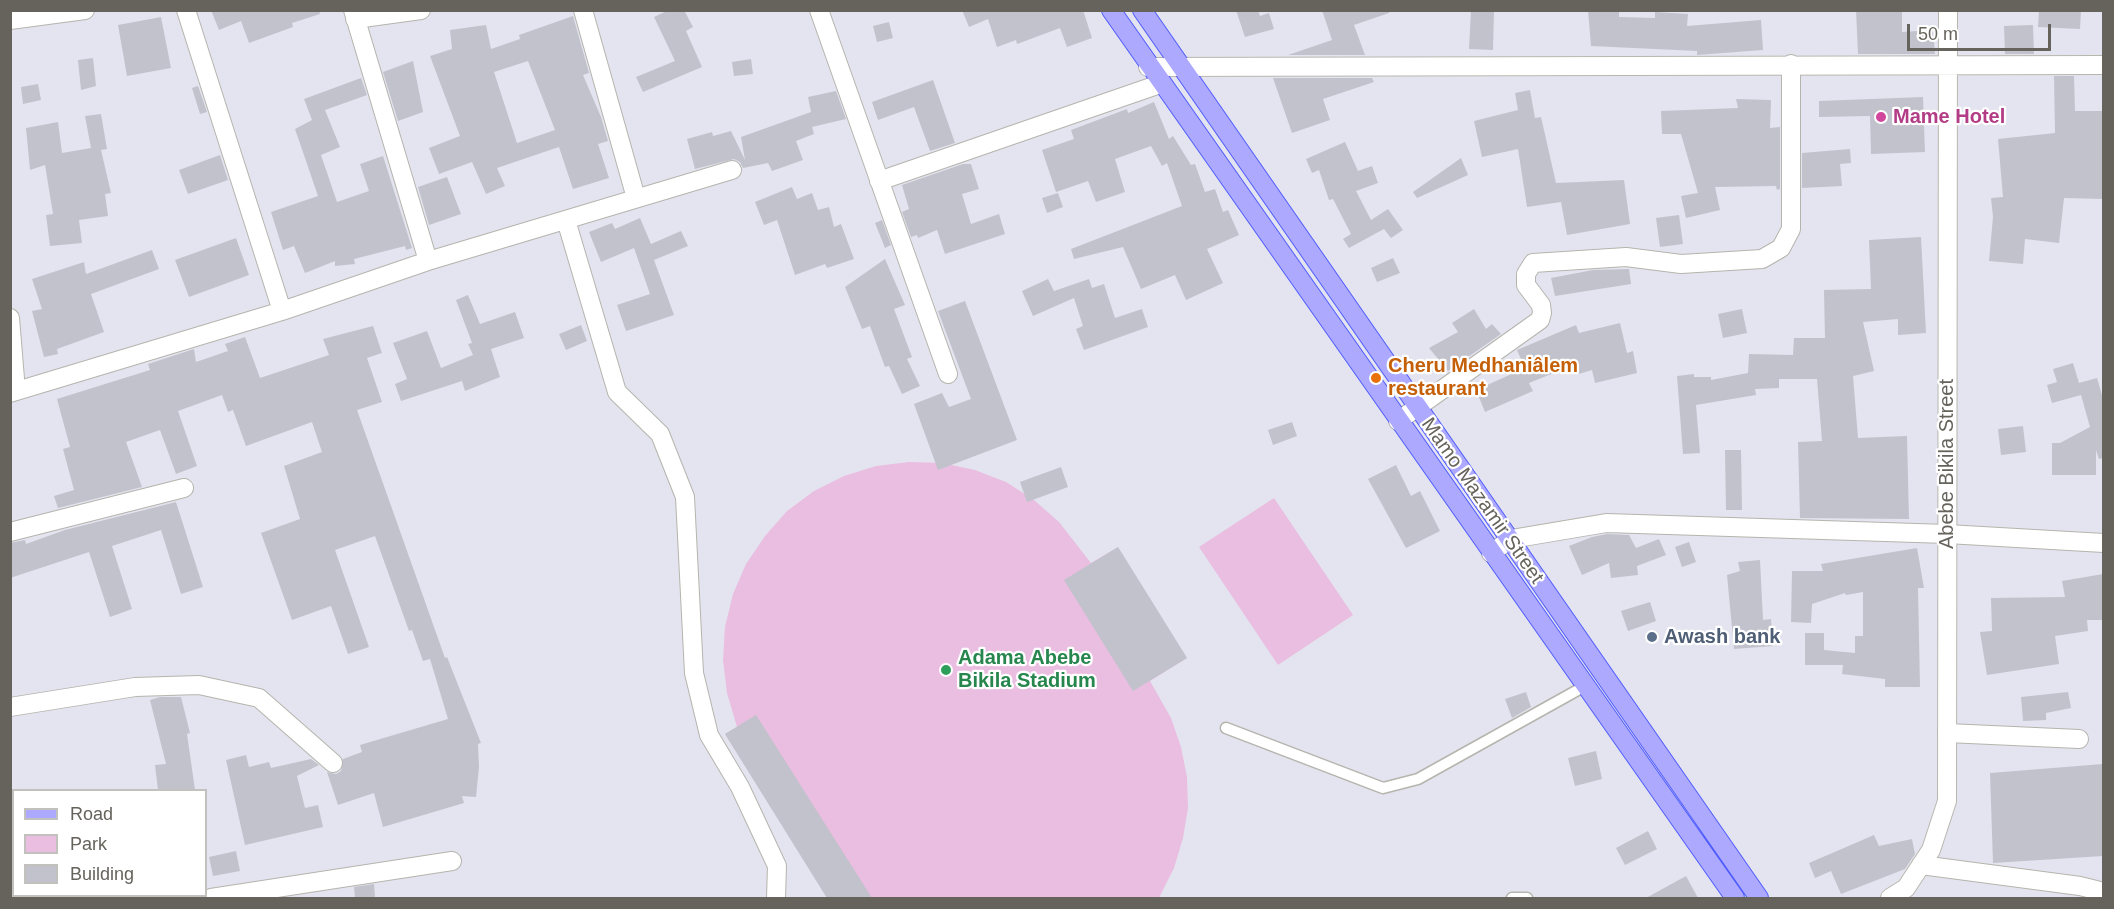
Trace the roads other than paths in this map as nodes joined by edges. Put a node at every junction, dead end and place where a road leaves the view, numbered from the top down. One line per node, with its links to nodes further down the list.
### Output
1 (85, 10): 10 (street)
2 (186, 10): 22 (street)
3 (421, 10): 9 (street)
4 (583, 10): 19 (street)
5 (819, 10): 18 (street)
6 (1111, 10): 15 (main road, Mamo Mazamir Street)
7 (1142, 10): 13 (main road, Mamo Mazamir Street)
8 (1948, 10): 12 (street, Abebe Bikila Street)
9 (354, 15): 21 (street)
10 (10, 20)
11 (1791, 64): 12 (street); 13 (street); 26 (street)
12 (1947, 64): 14 (street); 30 (street, Abebe Bikila Street)
13 (1179, 65): 15 (street); 26 (main road, Mamo Mazamir Street)
14 (2103, 65)
15 (1148, 67): 16 (main road, Mamo Mazamir Street)
16 (1160, 84): 18 (street); 27 (main road, Mamo Mazamir Street)
17 (732, 170): 19 (street)
18 (879, 181): 24 (street)
19 (636, 198): 20 (street)
20 (566, 220): 21 (street); 45 (street)
21 (428, 261): 22 (street)
22 (282, 311): 25 (street)
23 (10, 318): 25 (street)
24 (948, 374)
25 (13, 392)
26 (1417, 406): 27 (street); 31 (main road, Mamo Mazamir Street)
27 (1398, 421): 33 (main road, Mamo Mazamir Street)
28 (184, 488): 29 (street)
29 (10, 532)
30 (1947, 534): 31 (street); 32 (street); 37 (street, Abebe Bikila Street)
31 (1511, 539): 33 (street); 49 (main road, Mamo Mazamir Street)
32 (2103, 543)
33 (1491, 553): 34 (main road, Mamo Mazamir Street)
34 (1585, 686): 36 (lane); 48 (main road, Mamo Mazamir Street)
35 (10, 707): 39 (street)
36 (1226, 728)
37 (1947, 733): 38 (street); 41 (street, Abebe Bikila Street)
38 (2079, 739)
39 (333, 763)
40 (452, 861): 42 (street)
41 (1922, 865): 43 (street); 50 (street, Abebe Bikila Street)
42 (322, 890): 44 (street)
43 (2103, 892)
44 (211, 898)
45 (776, 898)
46 (1512, 898): 47 (lane)
47 (1527, 898)
48 (1736, 898)
49 (1759, 898)
50 (1890, 898)

